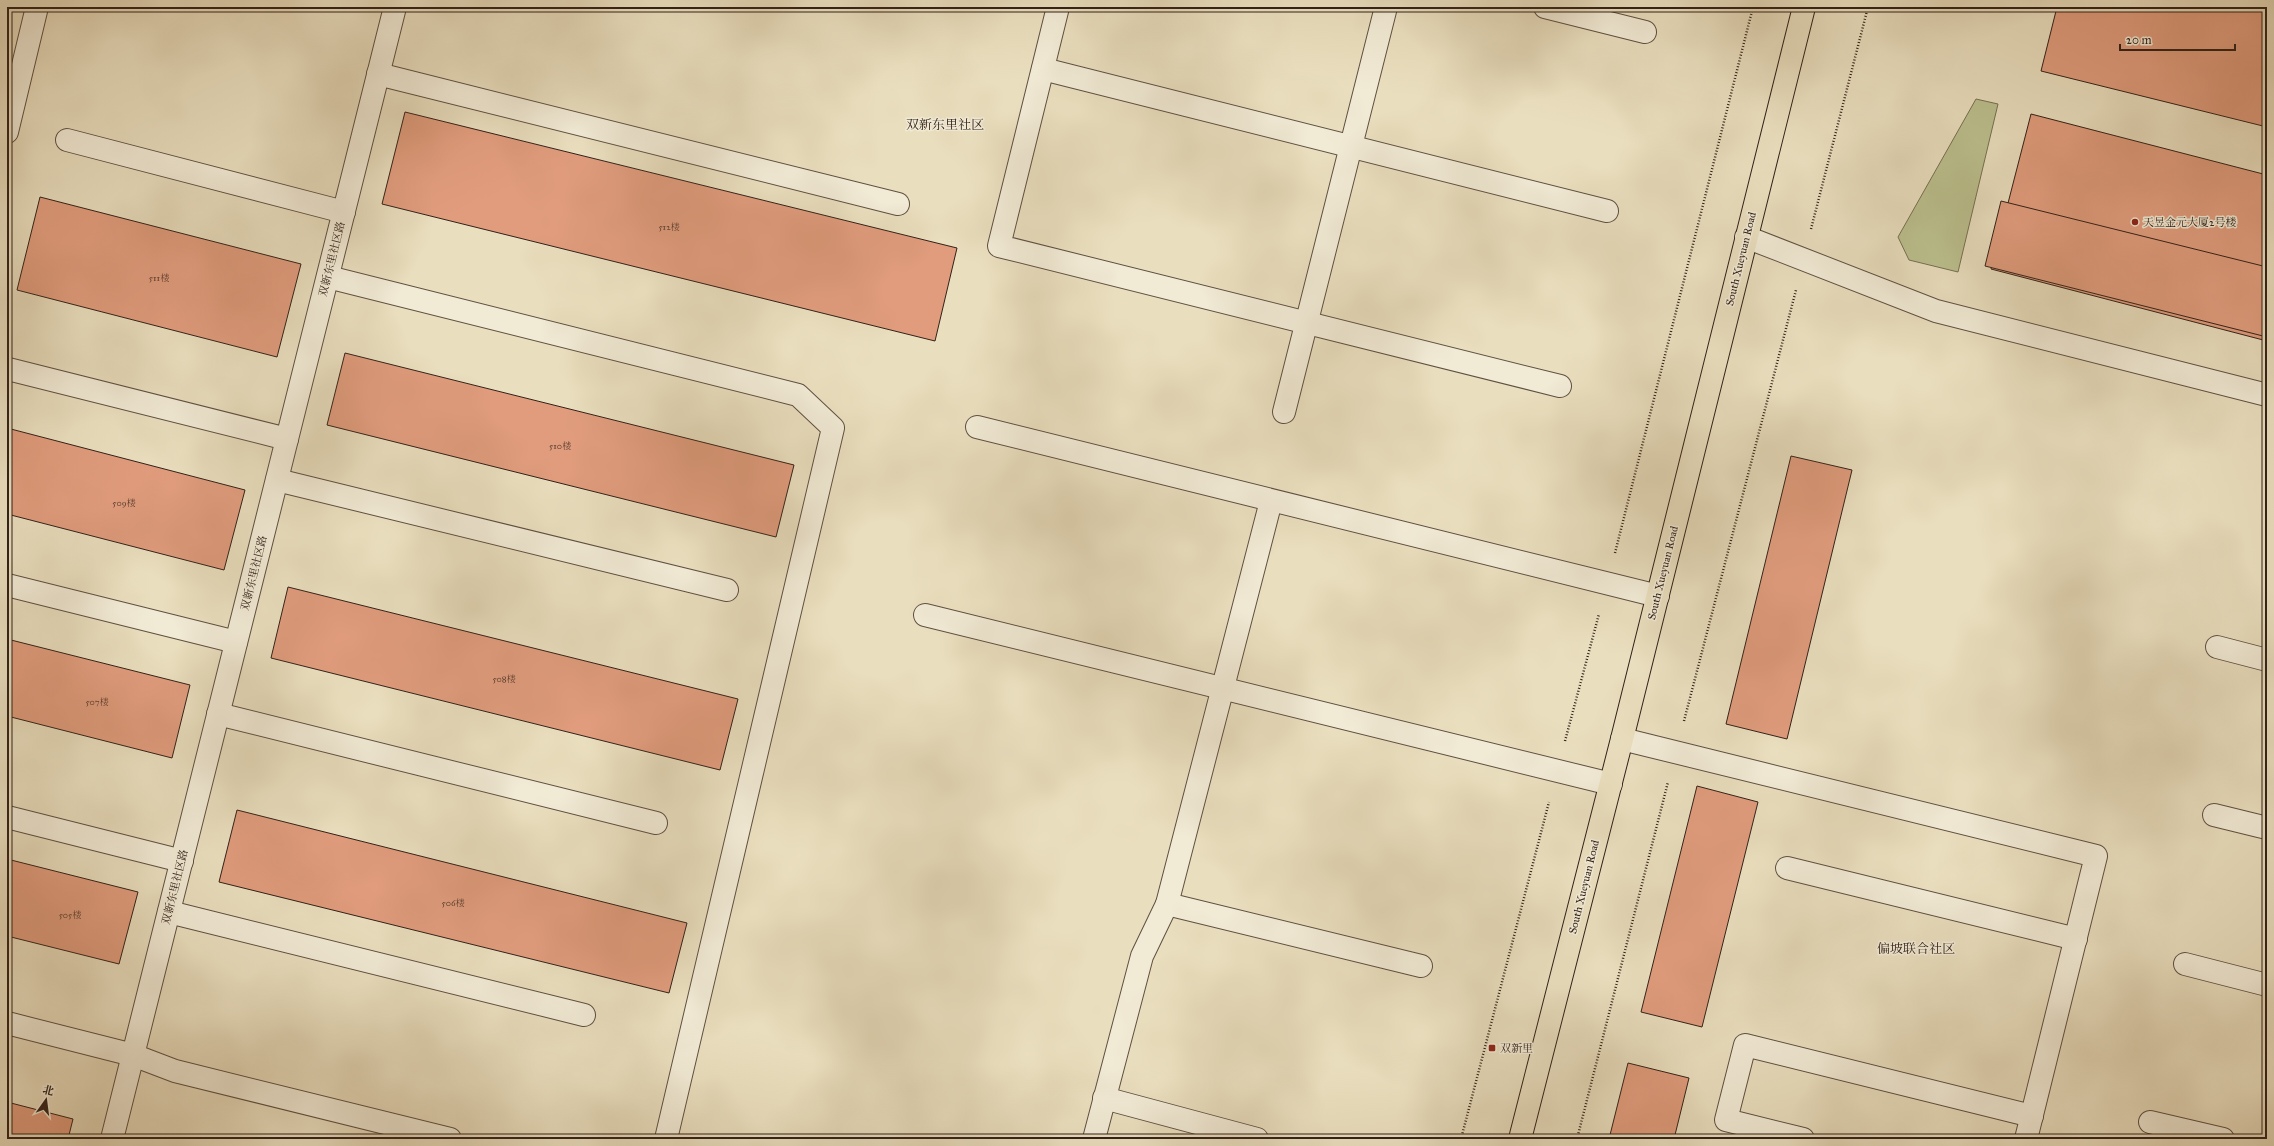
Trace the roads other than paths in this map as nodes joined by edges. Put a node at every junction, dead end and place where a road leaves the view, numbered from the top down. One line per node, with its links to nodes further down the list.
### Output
1 (37, 7): 8 (street)
2 (1058, 7): 9 (street)
3 (1386, 7): 13 (street)
4 (1545, 7): 7 (street)
5 (1804, 7): 17 (main road, South Xueyuan Road)
6 (392, 8): 10 (street, 双新东里社区路)
7 (1645, 32)
8 (16, 56): 11 (street)
9 (1043, 69): 13 (street); 19 (street)
10 (378, 74): 14 (street); 16 (street, 双新东里社区路)
11 (7, 132)
12 (67, 140): 16 (street)
13 (1351, 146): 15 (street); 19 (street)
14 (898, 204)
15 (1607, 211)
16 (344, 212): 18 (street, 双新东里社区路)
17 (1746, 237): 22 (street); 30 (main road, South Xueyuan Road)
18 (328, 277): 25 (street, 双新东里社区路); 59 (street)
19 (1306, 322): 21 (street); 23 (street)
20 (8, 369): 25 (street)
21 (1560, 386)
22 (2267, 395)
23 (1284, 412)
24 (977, 427): 27 (street)
25 (287, 439): 26 (street, 双新东里社区路)
26 (277, 480): 29 (street); 32 (street, 双新东里社区路)
27 (1271, 501): 30 (street); 35 (street)
28 (7, 585): 32 (street)
29 (727, 590)
30 (1658, 596): 37 (main road, South Xueyuan Road)
31 (925, 615): 35 (street)
32 (236, 642): 36 (street, 双新东里社区路)
33 (2217, 647): 34 (street)
34 (2267, 660)
35 (1224, 688): 38 (street); 45 (street)
36 (218, 714): 41 (street); 43 (street, 双新东里社区路)
37 (1622, 739): 38 (main road, South Xueyuan Road); 47 (street)
38 (1611, 784): 62 (main road, South Xueyuan Road)
39 (2214, 815): 42 (street)
40 (7, 816): 43 (street)
41 (656, 823)
42 (2267, 828)
43 (182, 861): 46 (street, 双新东里社区路)
44 (1787, 868): 47 (street)
45 (1168, 904): 49 (street); 54 (street)
46 (169, 912): 51 (street); 53 (street, 双新东里社区路)
47 (2076, 939): 55 (street)
48 (2185, 964): 50 (street)
49 (1421, 966)
50 (2267, 985)
51 (584, 1015)
52 (7, 1023): 53 (street)
53 (134, 1055): 57 (street, 双新东里社区路); 58 (street)
54 (1104, 1098): 60 (street); 61 (street)
55 (2032, 1116): 63 (street); 64 (street)
56 (2150, 1122): 65 (street)
57 (112, 1139)
58 (450, 1139)
59 (666, 1139)
60 (1094, 1139)
61 (1257, 1139)
62 (1520, 1139)
63 (1803, 1139)
64 (2026, 1139)
65 (2223, 1139)

